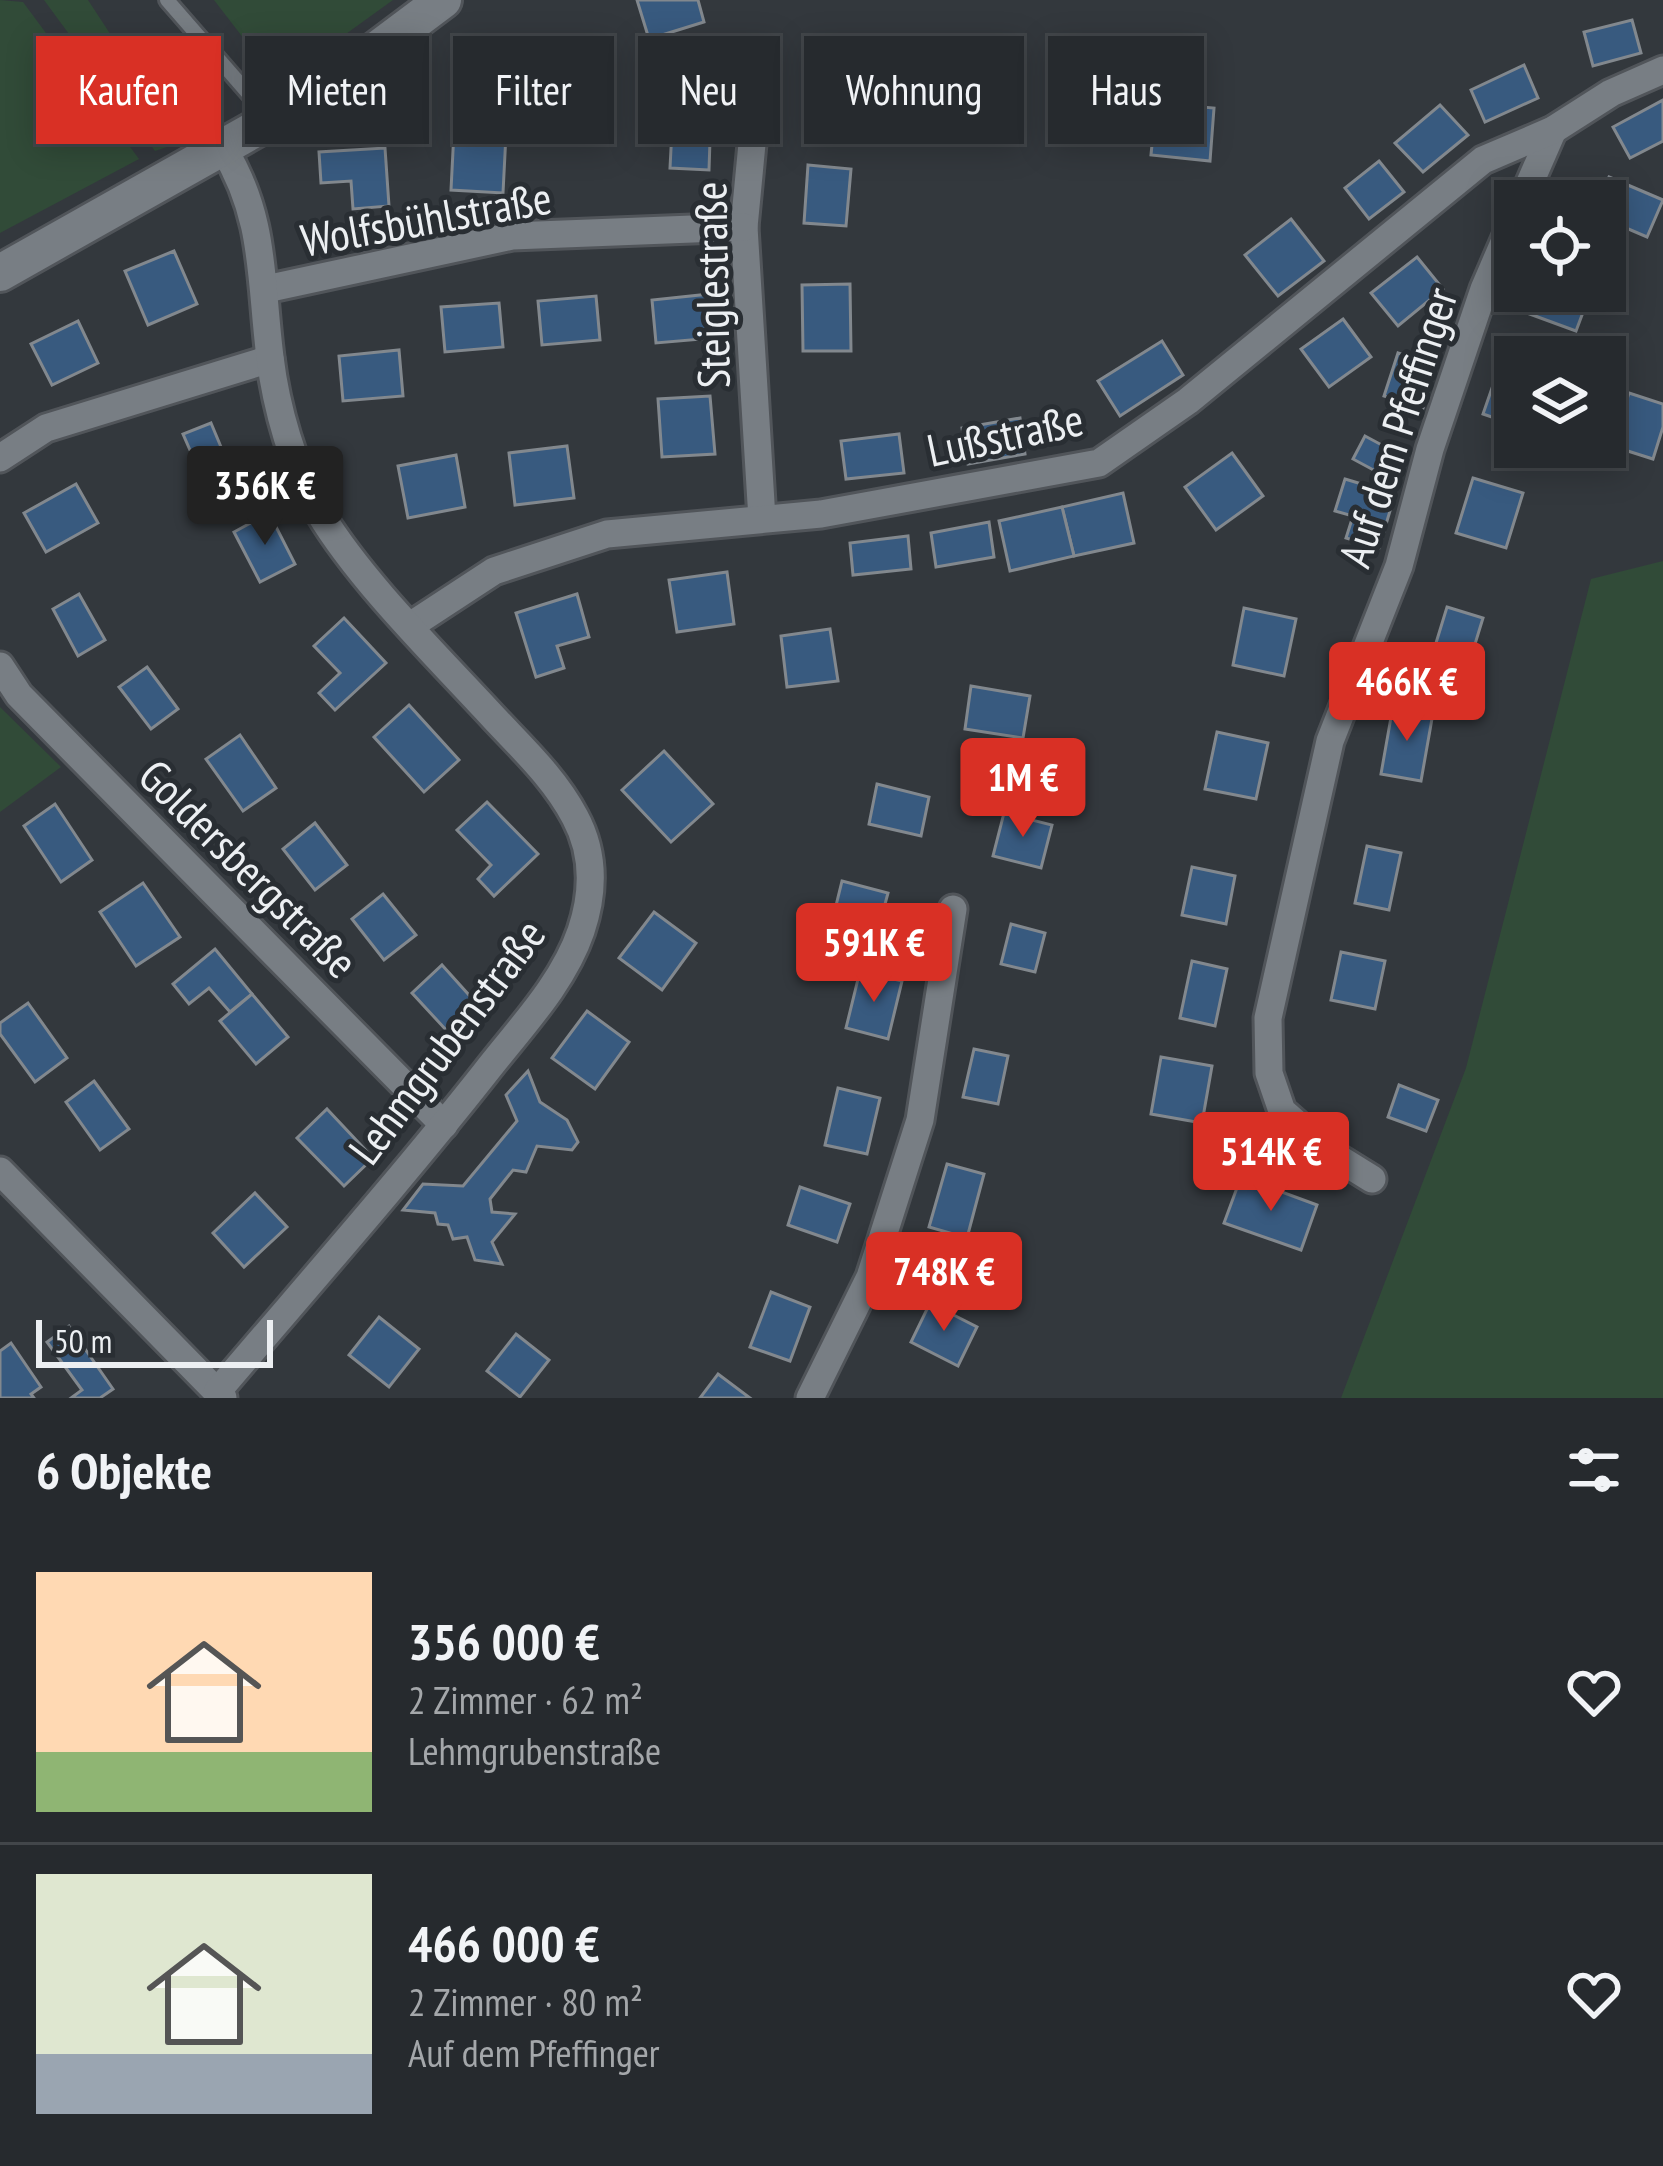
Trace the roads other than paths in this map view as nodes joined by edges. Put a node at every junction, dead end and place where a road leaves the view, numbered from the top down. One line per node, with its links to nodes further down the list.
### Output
1 (166, 0): 5 (lane)
2 (443, 0): 3 (street)
3 (402, 36)
4 (1663, 70): 6 (street, Lußstraße)
5 (245, 91)
6 (1553, 130): 10 (street); 17 (street, Lußstraße)
7 (245, 136): 9 (street)
8 (752, 144): 11 (street, Steiglestraße)
9 (224, 148): 13 (street); 14 (street, Lehmgrubenstraße)
10 (1531, 180)
11 (744, 226): 14 (street, Wolfsbühlstraße); 17 (street, Steiglestraße)
12 (1494, 266): 23 (street, Auf dem Pfeffinger)
13 (0, 273)
14 (266, 289): 15 (street, Lehmgrubenstraße)
15 (270, 359): 16 (street); 18 (street, Lehmgrubenstraße)
16 (0, 458)
17 (762, 519): 18 (street, Lußstraße)
18 (410, 626): 21 (street, Lehmgrubenstraße)
19 (0, 666): 21 (street, Goldersbergstraße)
20 (953, 909): 25 (street)
21 (444, 1125): 24 (street, Lehmgrubenstraße)
22 (0, 1171): 24 (street)
23 (1372, 1179)
24 (220, 1395)
25 (810, 1398)

